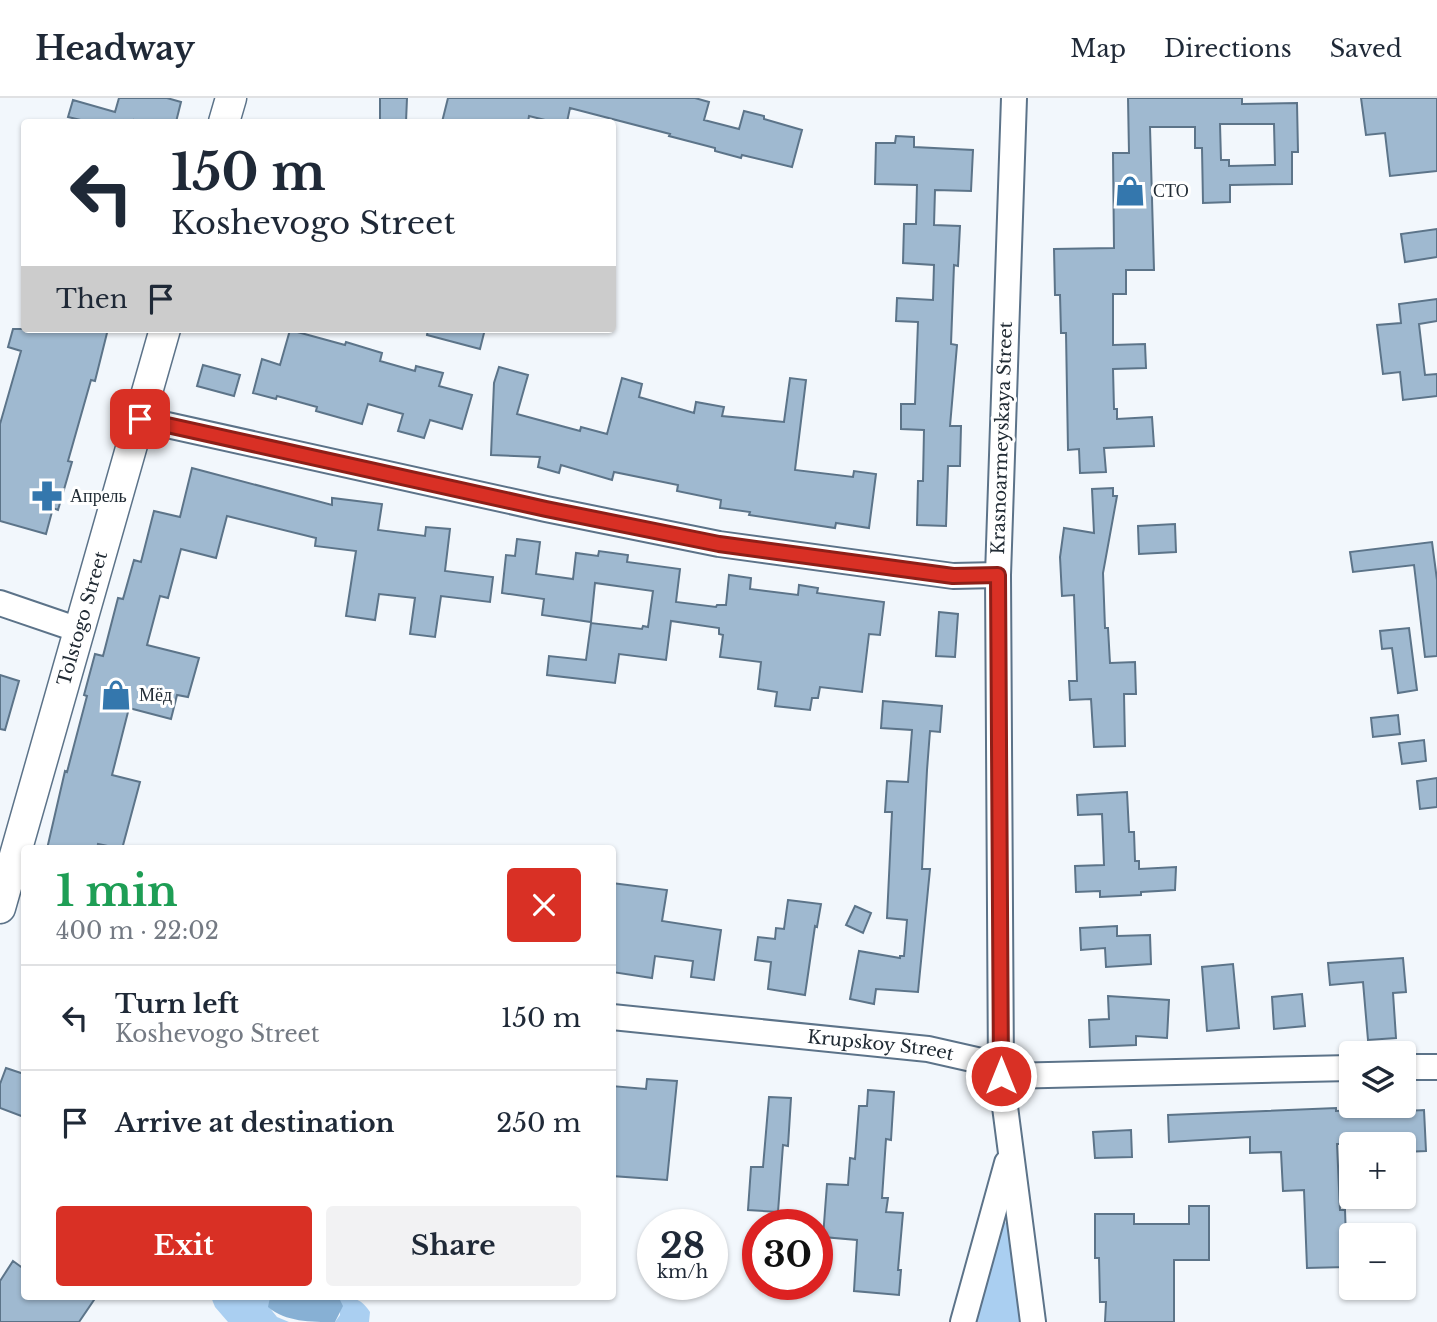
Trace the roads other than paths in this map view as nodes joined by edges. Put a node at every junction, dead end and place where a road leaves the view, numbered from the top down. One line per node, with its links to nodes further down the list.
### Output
1 (231, 98): 3 (main road)
2 (1014, 98): 6 (street, Krasnoarmeyskaya Street)
3 (225, 119)
4 (164, 333): 5 (main road, Tolstogo Street)
5 (140, 419): 6 (street); 8 (main road, Tolstogo Street)
6 (998, 575): 16 (street, Krasnoarmeyskaya Street)
7 (0, 603): 8 (street)
8 (79, 630): 9 (main road, Tolstogo Street)
9 (23, 845)
10 (21, 851): 11 (main road, Tolstogo Street)
11 (10, 893)
12 (616, 1017): 16 (street, Krupskoy Street)
13 (1416, 1067): 14 (street)
14 (1437, 1067)
15 (1339, 1069): 16 (street)
16 (1001, 1076): 17 (street, Krasnoarmeyskaya Street)
17 (1010, 1152): 18 (street); 19 (street, Krasnoarmeyskaya Street)
18 (963, 1322)
19 (1033, 1322)

